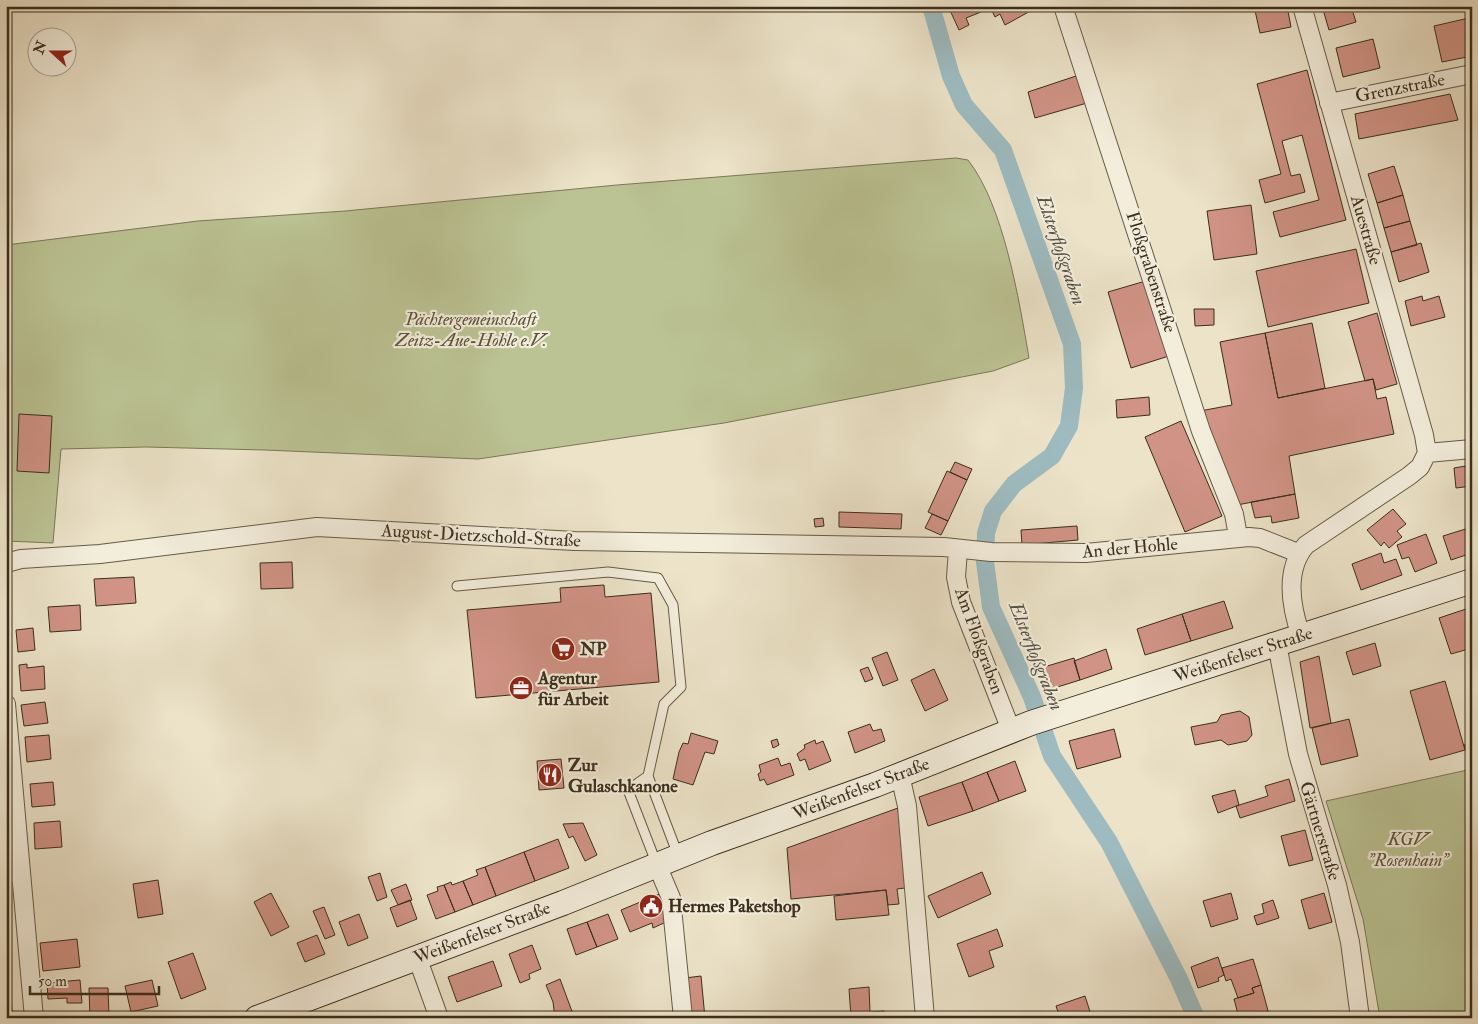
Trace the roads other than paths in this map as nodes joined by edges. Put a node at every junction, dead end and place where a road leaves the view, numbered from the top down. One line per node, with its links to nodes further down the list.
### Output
1 (1063, 6): 7 (street, Floßgrabenstraße)
2 (1302, 6): 4 (street, Auestraße)
3 (1472, 74): 4 (street, Grenzstraße)
4 (1329, 103): 6 (street, Auestraße)
5 (1472, 449): 6 (street)
6 (1427, 454): 9 (street)
7 (1238, 536): 8 (street, An der Hohle); 9 (street, An der Hohle)
8 (966, 551): 10 (street, August-Dietzschold-Straße); 16 (street, Am Floßgraben)
9 (1298, 553): 13 (street)
10 (6, 563)
11 (1472, 581): 13 (street, Weißenfelser Straße)
12 (458, 586): 18 (lane)
13 (1301, 636): 14 (street, Weißenfelser Straße)
14 (1277, 644): 16 (street, Weißenfelser Straße); 27 (street, Gärtnerstraße)
15 (6, 704): 20 (street)
16 (1030, 724): 17 (street, Weißenfelser Straße)
17 (900, 775): 19 (street, Weißenfelser Straße); 26 (street)
18 (648, 776): 19 (lane); 19 (lane)
19 (668, 860): 21 (street, Weißenfelser Straße); 25 (street)
20 (14, 877): 22 (street)
21 (417, 957): 23 (street, Weißenfelser Straße); 24 (street)
22 (34, 1018)
23 (257, 1018)
24 (439, 1018)
25 (683, 1018)
26 (925, 1018)
27 (1360, 1018)

